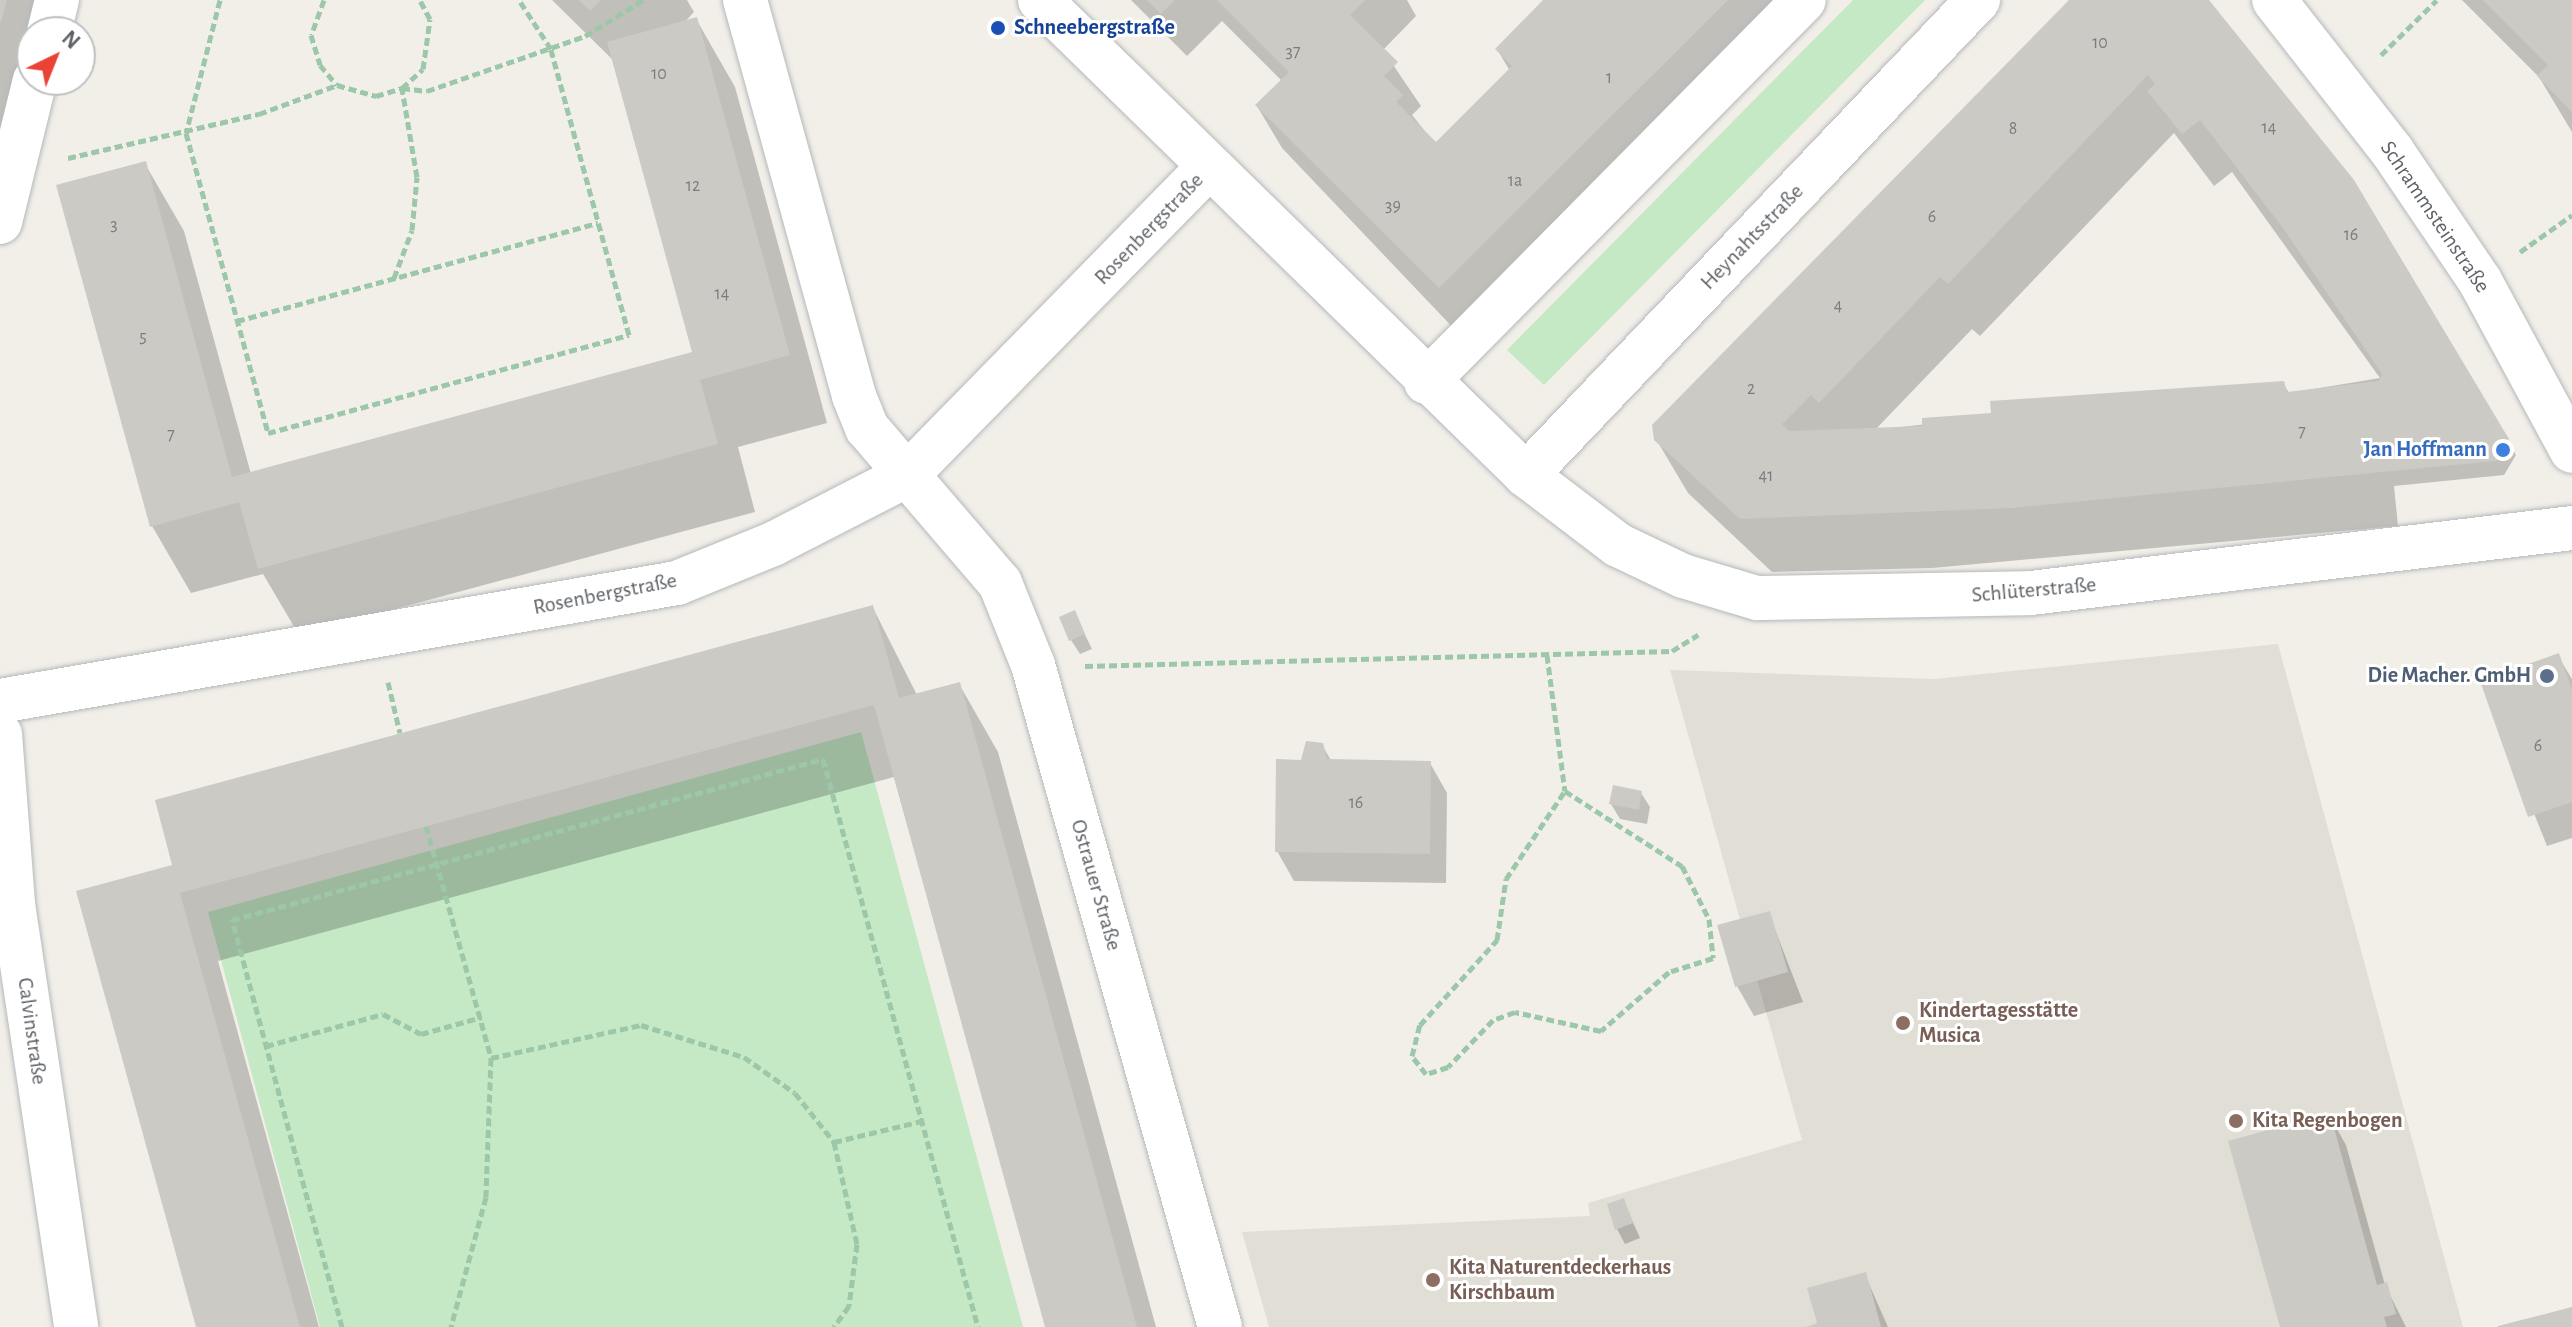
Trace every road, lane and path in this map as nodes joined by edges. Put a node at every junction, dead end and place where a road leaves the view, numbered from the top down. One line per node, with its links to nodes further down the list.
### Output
1 (220, 0): 17 (path)
2 (324, 0): 13 (path)
3 (420, 0): 15 (path)
4 (519, 0): 12 (path)
5 (643, 0): 12 (path)
6 (745, 0): 28 (street)
7 (1040, 0): 19 (street)
8 (1804, 0): 26 (street)
9 (1978, 0): 29 (street, Heynahtsstraße)
10 (2274, 0): 14 (street, Schrammsteinstraße)
11 (2437, 0): 14 (path)
12 (551, 49): 15 (path); 22 (path)
13 (337, 85): 15 (path); 17 (path)
14 (2343, 87): 24 (street, Schrammsteinstraße)
15 (402, 88): 23 (path)
16 (31, 96): 18 (street)
17 (186, 133): 18 (path); 25 (path)
18 (14, 158): 21 (street)
19 (1209, 167): 26 (street); 28 (street, Rosenbergstraße)
20 (2572, 215): 24 (path)
21 (0, 222)
22 (598, 223): 23 (path); 25 (path)
23 (394, 278): 25 (path)
24 (2480, 281): 27 (street, Schrammsteinstraße)
25 (237, 321)
26 (1426, 382): 29 (street)
27 (2572, 451)
28 (907, 475): 33 (street, Ostrauer Straße); 34 (street, Rosenbergstraße)
29 (1526, 475): 31 (street, Schlüterstraße)
30 (2572, 528): 31 (street, Schlüterstraße)
31 (1757, 598): 32 (path)
32 (1547, 655): 33 (path); 36 (path)
33 (1033, 665): 49 (street, Ostrauer Straße)
34 (0, 701)
35 (0, 734): 44 (street, Calvinstraße)
36 (1565, 791): 36 (path)
37 (426, 826): 38 (path)
38 (435, 865): 39 (path); 40 (path); 42 (path)
39 (482, 1017): 40 (path); 41 (path)
40 (266, 1046): 45 (path)
41 (491, 1058): 43 (path); 46 (path)
42 (922, 1121): 43 (path); 48 (path)
43 (834, 1142): 47 (path)
44 (76, 1327)
45 (342, 1327)
46 (451, 1327)
47 (834, 1327)
48 (978, 1327)
49 (1220, 1327)

